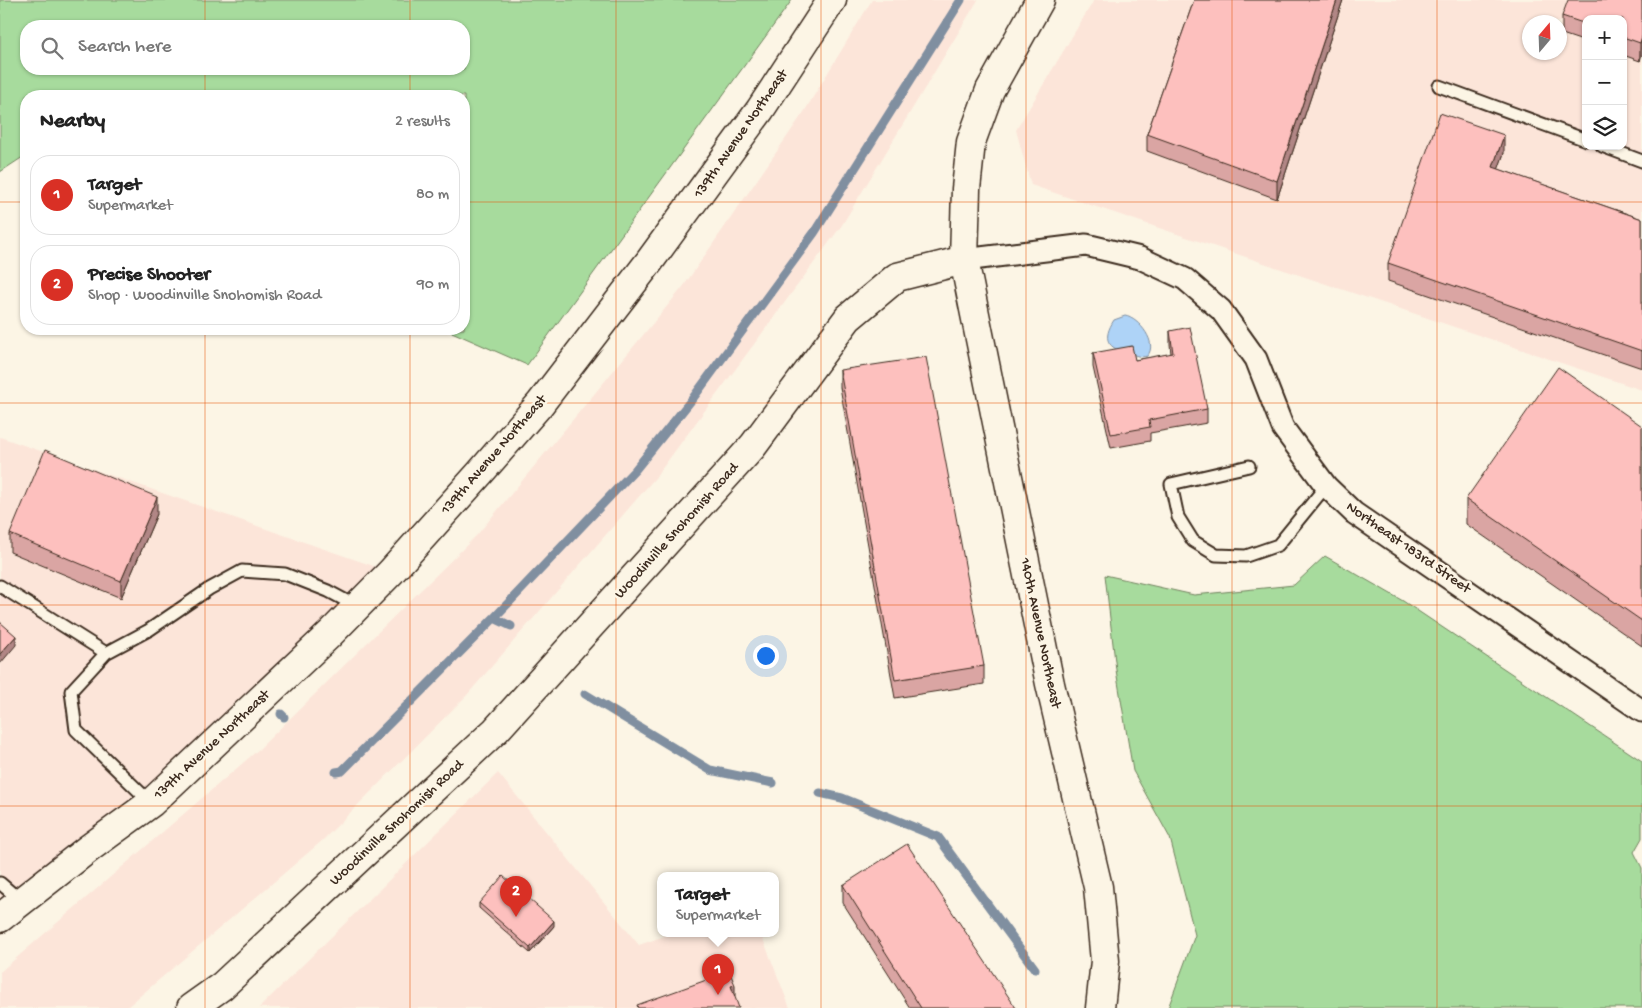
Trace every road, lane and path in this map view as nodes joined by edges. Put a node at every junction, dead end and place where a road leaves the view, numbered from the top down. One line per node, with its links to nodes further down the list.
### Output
1 (832, 0): 11 (main road, 139th Avenue Northeast)
2 (1040, 0): 7 (main road)
3 (1439, 86): 4 (lane)
4 (1582, 139)
5 (1613, 150): 6 (lane)
6 (1642, 161)
7 (964, 260): 9 (street, Northeast 183rd Street); 18 (main road, Woodinville Snohomish Road); 19 (main road, 140th Avenue Northeast)
8 (1249, 466): 9 (lane)
9 (1326, 486): 13 (street, Northeast 183rd Street)
10 (0, 586): 12 (lane)
11 (356, 607): 12 (lane); 14 (main road, 139th Avenue Northeast)
12 (106, 653): 14 (lane)
13 (1642, 711)
14 (151, 803): 16 (main road, 139th Avenue Northeast)
15 (0, 883): 16 (lane)
16 (21, 901): 17 (main road, 139th Avenue Northeast)
17 (0, 918)
18 (191, 1008)
19 (1100, 1008)

